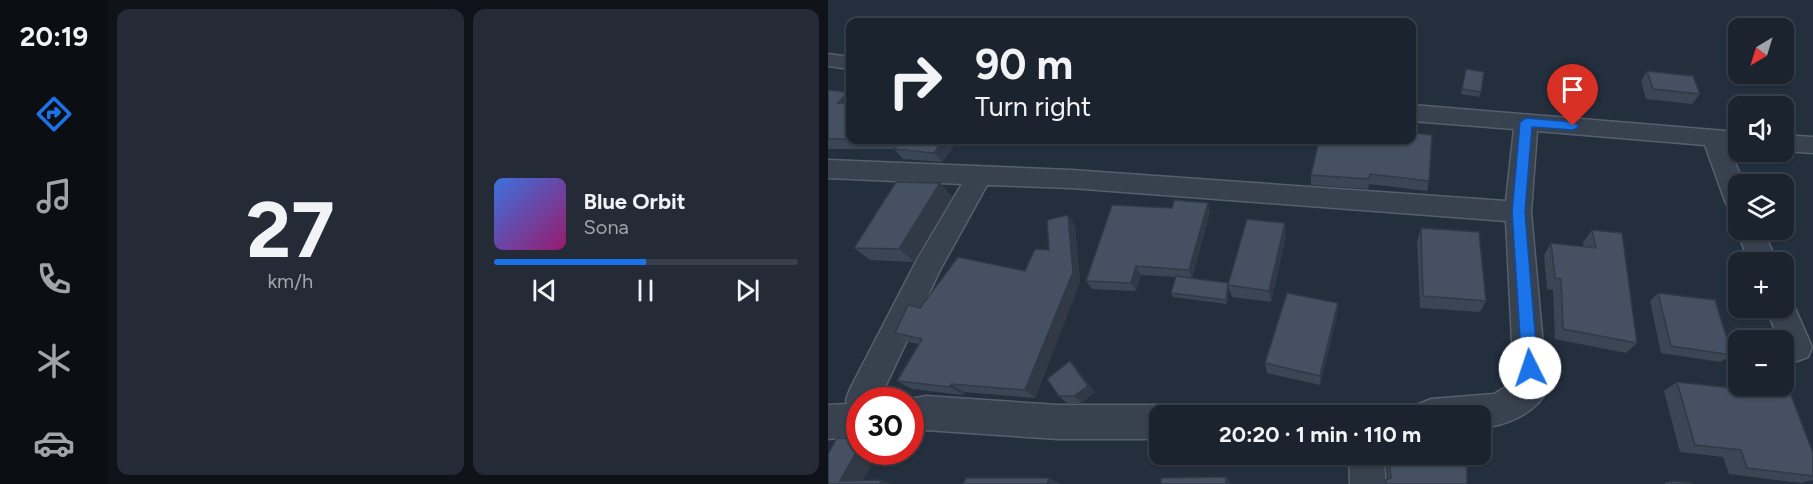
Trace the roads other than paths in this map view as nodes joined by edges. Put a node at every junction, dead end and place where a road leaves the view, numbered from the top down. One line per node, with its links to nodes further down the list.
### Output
1 (828, 60): 2 (street)
2 (846, 62)
3 (1416, 113): 4 (street)
4 (1526, 122): 5 (street); 12 (street)
5 (1713, 138): 6 (street); 11 (street)
6 (1728, 139)
7 (1794, 144): 8 (street)
8 (1813, 146)
9 (828, 169): 10 (street)
10 (979, 176): 12 (street); 15 (street)
11 (1728, 176)
12 (1518, 212): 16 (street)
13 (1785, 318): 14 (street)
14 (1797, 347)
15 (865, 387)
16 (1491, 411)
17 (924, 413): 18 (street)
18 (1149, 422)
19 (1367, 465): 20 (street)
20 (1368, 484)

